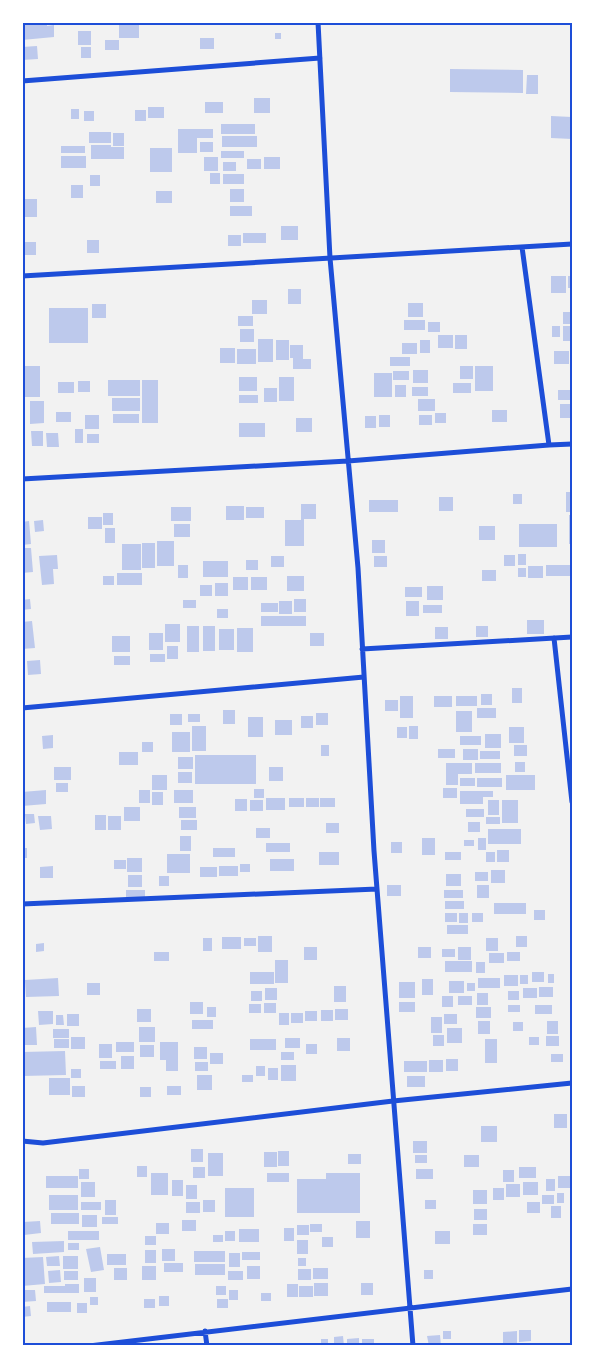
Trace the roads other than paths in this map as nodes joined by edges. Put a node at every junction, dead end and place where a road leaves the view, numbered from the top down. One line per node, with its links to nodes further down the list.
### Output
1 (318, 22): 2 (street)
2 (320, 58): 3 (street); 6 (street)
3 (22, 82)
4 (572, 244): 5 (street)
5 (522, 247): 6 (street); 9 (street)
6 (330, 258): 7 (street); 10 (street)
7 (22, 276)
8 (572, 444): 9 (street)
9 (549, 445): 10 (street)
10 (348, 461): 11 (street); 14 (street)
11 (22, 479)
12 (572, 637): 13 (street)
13 (554, 638): 14 (street); 17 (street)
14 (362, 649): 15 (street)
15 (364, 677): 16 (street); 18 (street)
16 (22, 708)
17 (572, 802)
18 (377, 889): 19 (street); 21 (street)
19 (22, 904)
20 (572, 1083): 21 (street)
21 (393, 1101): 22 (street); 24 (street)
22 (22, 1142)
23 (572, 1289): 24 (street)
24 (411, 1308): 25 (street); 28 (street)
25 (205, 1332): 26 (street); 27 (street)
26 (89, 1346)
27 (207, 1346)
28 (413, 1346)

